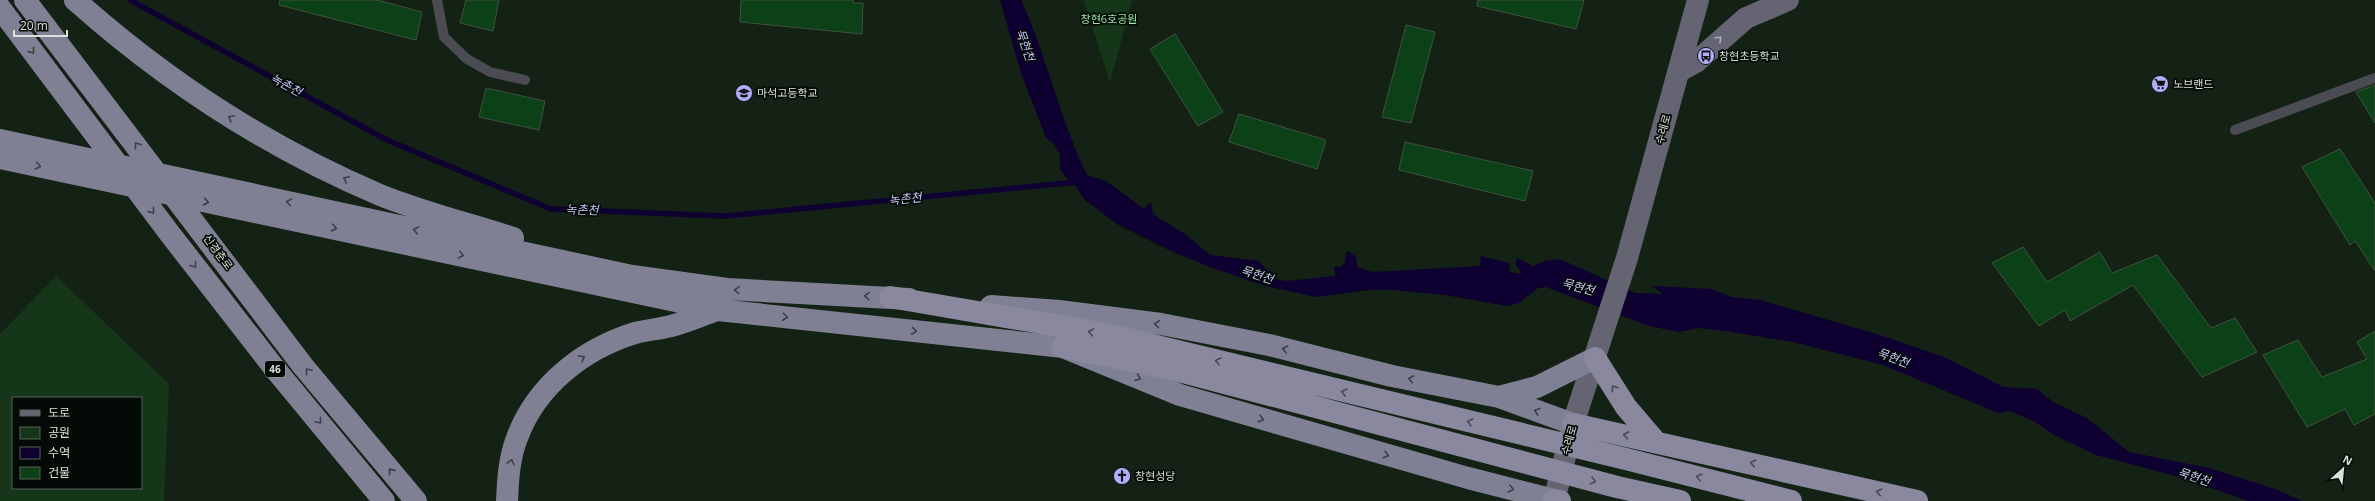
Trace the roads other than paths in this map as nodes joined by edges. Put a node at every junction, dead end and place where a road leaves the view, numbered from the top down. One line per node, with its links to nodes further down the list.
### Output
1 (25, 0): 25 (highway, 신경춘로, one-way to 1)
2 (75, 0): 15 (highway, one-way to 2)
3 (437, 0): 11 (lane)
4 (1698, 0): 9 (main road, 수레로)
5 (1788, 0): 9 (main road, one-way to 5)
6 (0, 8): 8 (highway, 46)
7 (0, 15): 8 (highway)
8 (18, 34): 24 (highway, 46, one-way to 24)
9 (1678, 72): 19 (main road, 수레로)
10 (2375, 78): 12 (lane)
11 (525, 80)
12 (2234, 130)
13 (0, 140): 15 (highway, one-way to 13)
14 (0, 158): 17 (highway, one-way to 17)
15 (632, 276): 16 (highway, one-way to 15)
16 (890, 297): 20 (highway, one-way to 16); 30 (highway, one-way to 16)
17 (718, 310): 18 (highway, one-way to 18); 26 (highway, one-way to 17)
18 (1063, 347): 23 (highway, one-way to 23); 29 (highway, one-way to 29)
19 (1595, 358): 20 (highway); 21 (main road, 수레로); 22 (highway, one-way to 19)
20 (1499, 397): 21 (highway, one-way to 20)
21 (1573, 424): 22 (highway, one-way to 21); 28 (main road, 수레로)
22 (1655, 441): 31 (highway, one-way to 22)
23 (1468, 478): 27 (highway); 28 (highway, one-way to 28)
24 (384, 501)
25 (416, 501)
26 (507, 501)
27 (1491, 501)
28 (1556, 501)
29 (1680, 501)
30 (1791, 501)
31 (1917, 501)

